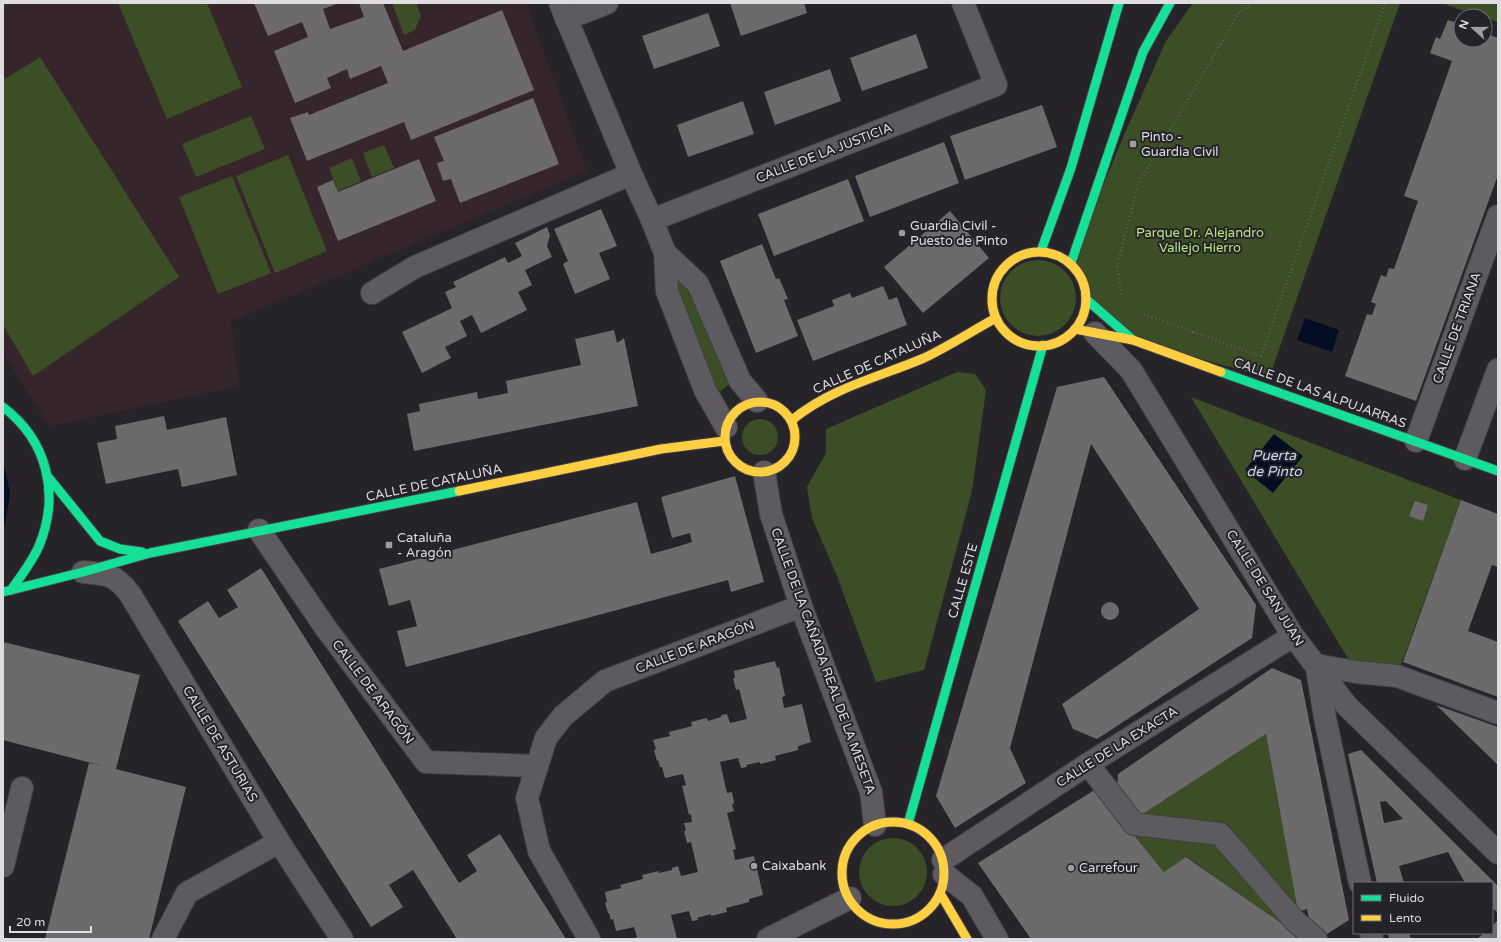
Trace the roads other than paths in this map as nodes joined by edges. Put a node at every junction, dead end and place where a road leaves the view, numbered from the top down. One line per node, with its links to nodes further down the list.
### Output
1 (607, 3): 5 (street)
2 (963, 3): 8 (street, CALLE DE LA JUSTICIA)
3 (1119, 3): 9 (main road)
4 (1170, 3): 11 (main road)
5 (563, 11): 6 (street)
6 (631, 174): 8 (street); 12 (street)
7 (1498, 216): 23 (street, CALLE DE TRIANA)
8 (652, 220): 10 (street)
9 (1040, 251): 11 (main road); 14 (main road)
10 (665, 254): 19 (street); 22 (street)
11 (1071, 263): 13 (main road)
12 (372, 293)
13 (1086, 299): 15 (main road); 16 (main road)
14 (996, 318): 17 (main road); 21 (main road, CALLE DE CATALUÑA)
15 (1085, 331): 16 (main road); 17 (main road); 33 (street, CALLE DE SAN JUAN)
16 (1133, 340): 23 (main road, CALLE DE LAS ALPUJARRAS)
17 (1043, 346): 39 (main road, CALLE ESTE)
18 (1498, 370): 24 (street)
19 (757, 401): 21 (main road); 22 (main road)
20 (3, 407): 27 (main road)
21 (792, 420): 26 (main road)
22 (725, 434): 26 (main road); 28 (main road, CALLE DE CATALUÑA)
23 (1416, 441): 24 (main road, CALLE DE LAS ALPUJARRAS)
24 (1465, 459): 25 (main road, CALLE DE LAS ALPUJARRAS)
25 (1498, 471)
26 (764, 472): 32 (street, CALLE DE LA CAÑADA REAL DE LA MESETA)
27 (49, 478): 29 (main road); 31 (main road)
28 (259, 530): 29 (main road, CALLE DE CATALUÑA); 37 (street, CALLE DE ARAGÓN)
29 (150, 553): 30 (main road)
30 (83, 572): 31 (main road); 41 (street, CALLE DE ASTURIAS)
31 (7, 591)
32 (801, 606): 37 (street, CALLE DE ARAGÓN); 40 (street, CALLE DE LA CAÑADA REAL DE LA MESETA)
33 (1293, 636): 34 (street, CALLE DE SAN JUAN); 36 (street, CALLE DE LA EXACTA)
34 (1316, 666): 35 (street); 42 (street, CALLE DE SAN JUAN); 45 (street)
35 (1498, 713)
36 (1088, 764): 44 (street, CALLE DE LA EXACTA); 53 (street)
37 (537, 766): 49 (street, CALLE DE ARAGÓN)
38 (22, 788): 43 (street)
39 (908, 824): 40 (main road); 44 (main road)
40 (875, 825): 46 (main road)
41 (279, 842): 47 (street); 48 (street, CALLE DE ASTURIAS)
42 (1498, 853)
43 (3, 866)
44 (942, 876): 46 (main road); 51 (main road); 52 (street)
45 (1360, 882)
46 (850, 898): 50 (street)
47 (163, 939)
48 (342, 939)
49 (589, 939)
50 (768, 939)
51 (967, 939)
52 (997, 939)
53 (1316, 939)

